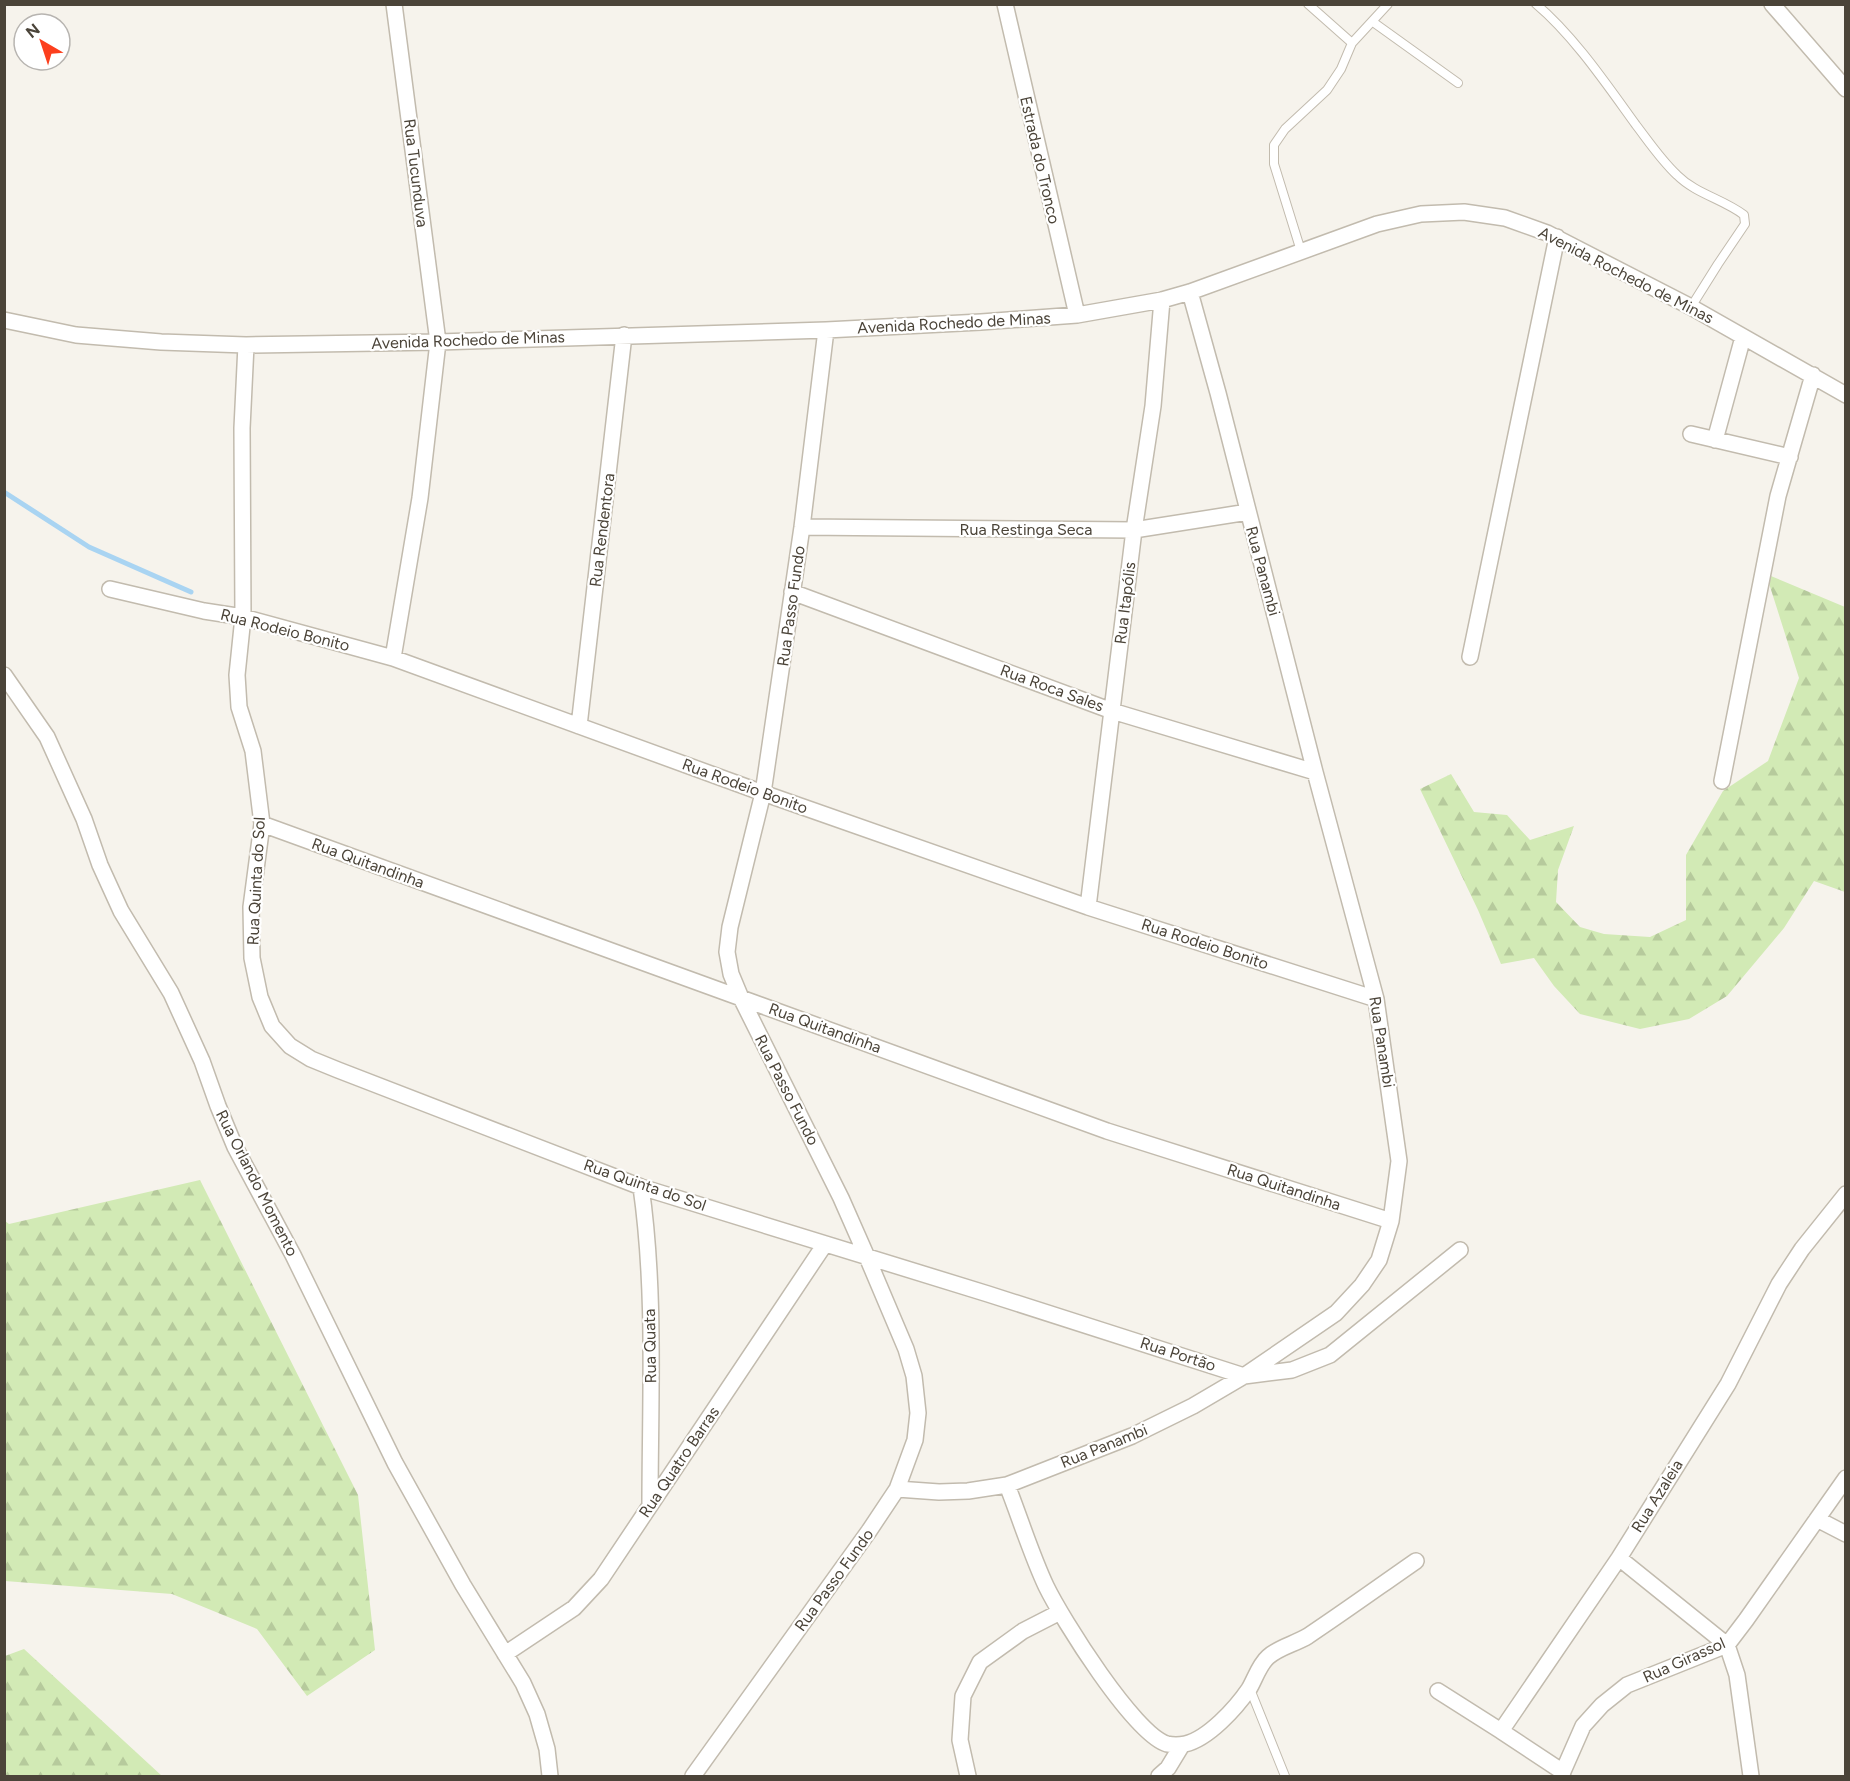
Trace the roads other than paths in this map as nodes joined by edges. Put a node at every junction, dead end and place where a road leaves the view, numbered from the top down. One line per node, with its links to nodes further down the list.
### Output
1 (394, 4): 21 (street, Rua Tucunduva)
2 (1005, 4): 16 (street, Estrada do Tronco)
3 (1308, 4): 8 (lane)
4 (1388, 4): 7 (lane)
5 (1536, 4): 15 (lane)
6 (1772, 4): 10 (street)
7 (1373, 22): 8 (lane); 9 (lane)
8 (1352, 43): 12 (lane)
9 (1458, 83)
10 (1845, 88)
11 (1557, 237): 12 (street, Avenida Rochedo de Minas); 15 (street, Avenida Rochedo de Minas); 35 (street)
12 (1301, 251): 13 (street, Avenida Rochedo de Minas)
13 (1190, 292): 14 (street, Avenida Rochedo de Minas); 28 (street, Rua Panambi)
14 (1162, 300): 16 (street, Avenida Rochedo de Minas); 30 (street, Rua Itapólis)
15 (1691, 307): 20 (street, Avenida Rochedo de Minas)
16 (1077, 315): 18 (street, Avenida Rochedo de Minas)
17 (4, 320): 22 (street, Avenida Rochedo de Minas)
18 (826, 330): 19 (street, Avenida Rochedo de Minas); 29 (street, Rua Passo Fundo)
19 (624, 335): 21 (street, Avenida Rochedo de Minas); 38 (street, Rua Rendentora)
20 (1743, 337): 23 (street, Avenida Rochedo de Minas); 26 (street)
21 (438, 342): 22 (street, Avenida Rochedo de Minas); 34 (street, Rua Tucunduva)
22 (246, 345): 33 (street, Rua Quinta do Sol)
23 (1813, 375): 24 (street, Avenida Rochedo de Minas); 27 (street)
24 (1845, 395)
25 (1691, 434): 26 (street)
26 (1715, 440): 27 (street)
27 (1790, 457): 40 (street)
28 (1248, 512): 30 (street, Rua Restinga Seca); 39 (street, Rua Panambi)
29 (802, 527): 30 (street, Rua Restinga Seca); 32 (street, Rua Passo Fundo)
30 (1134, 530): 37 (street, Rua Itapólis)
31 (110, 589): 33 (street, Rua Rodeio Bonito)
32 (792, 592): 37 (street, Rua Roca Sales); 41 (street, Rua Passo Fundo)
33 (243, 617): 34 (street, Rua Rodeio Bonito); 42 (street, Rua Quinta do Sol)
34 (393, 657): 38 (street, Rua Rodeio Bonito)
35 (1470, 657)
36 (4, 675): 63 (street, Rua Orlando Momento)
37 (1112, 711): 39 (street, Rua Roca Sales); 43 (street, Rua Itapólis)
38 (579, 726): 41 (street, Rua Rodeio Bonito)
39 (1315, 772): 45 (street, Rua Panambi)
40 (1722, 781)
41 (764, 793): 43 (street, Rua Rodeio Bonito); 44 (street, Rua Passo Fundo)
42 (262, 824): 44 (street, Rua Quitandinha); 46 (street, Rua Quinta do Sol)
43 (1088, 907): 45 (street, Rua Rodeio Bonito)
44 (741, 998): 48 (street, Rua Quitandinha); 51 (street, Rua Passo Fundo)
45 (1376, 999): 48 (street, Rua Panambi)
46 (641, 1186): 49 (street, Rua Quinta do Sol); 56 (street, Rua Quata)
47 (1845, 1194): 59 (street, Rua Azaleia)
48 (1391, 1221): 52 (street, Rua Panambi)
49 (825, 1244): 51 (street, Rua Quinta do Sol); 56 (street, Rua Quatro Barras)
50 (1460, 1250): 52 (street, Rua Portão)
51 (867, 1257): 52 (street, Rua Portão); 55 (street, Rua Passo Fundo)
52 (1244, 1376): 54 (street, Rua Panambi)
53 (1845, 1478): 57 (street, Rua Girassol)
54 (1006, 1485): 55 (street, Rua Panambi); 61 (street)
55 (897, 1489): 70 (street, Rua Passo Fundo)
56 (650, 1506): 63 (street, Rua Quatro Barras)
57 (1817, 1519): 58 (street); 62 (street, Rua Girassol)
58 (1845, 1534)
59 (1619, 1558): 62 (street); 66 (street, Rua Azaleia)
60 (1416, 1562): 64 (street)
61 (1060, 1612): 67 (street); 71 (street)
62 (1727, 1645): 68 (street, Rua Girassol); 74 (street)
63 (505, 1654): 69 (street, Rua Orlando Momento)
64 (1250, 1688): 67 (street); 73 (lane)
65 (1438, 1691): 66 (street)
66 (1501, 1731): 68 (street)
67 (1182, 1745): 72 (street)
68 (1562, 1774)
69 (550, 1776)
70 (693, 1776)
71 (968, 1776)
72 (1159, 1776)
73 (1285, 1776)
74 (1751, 1776)

